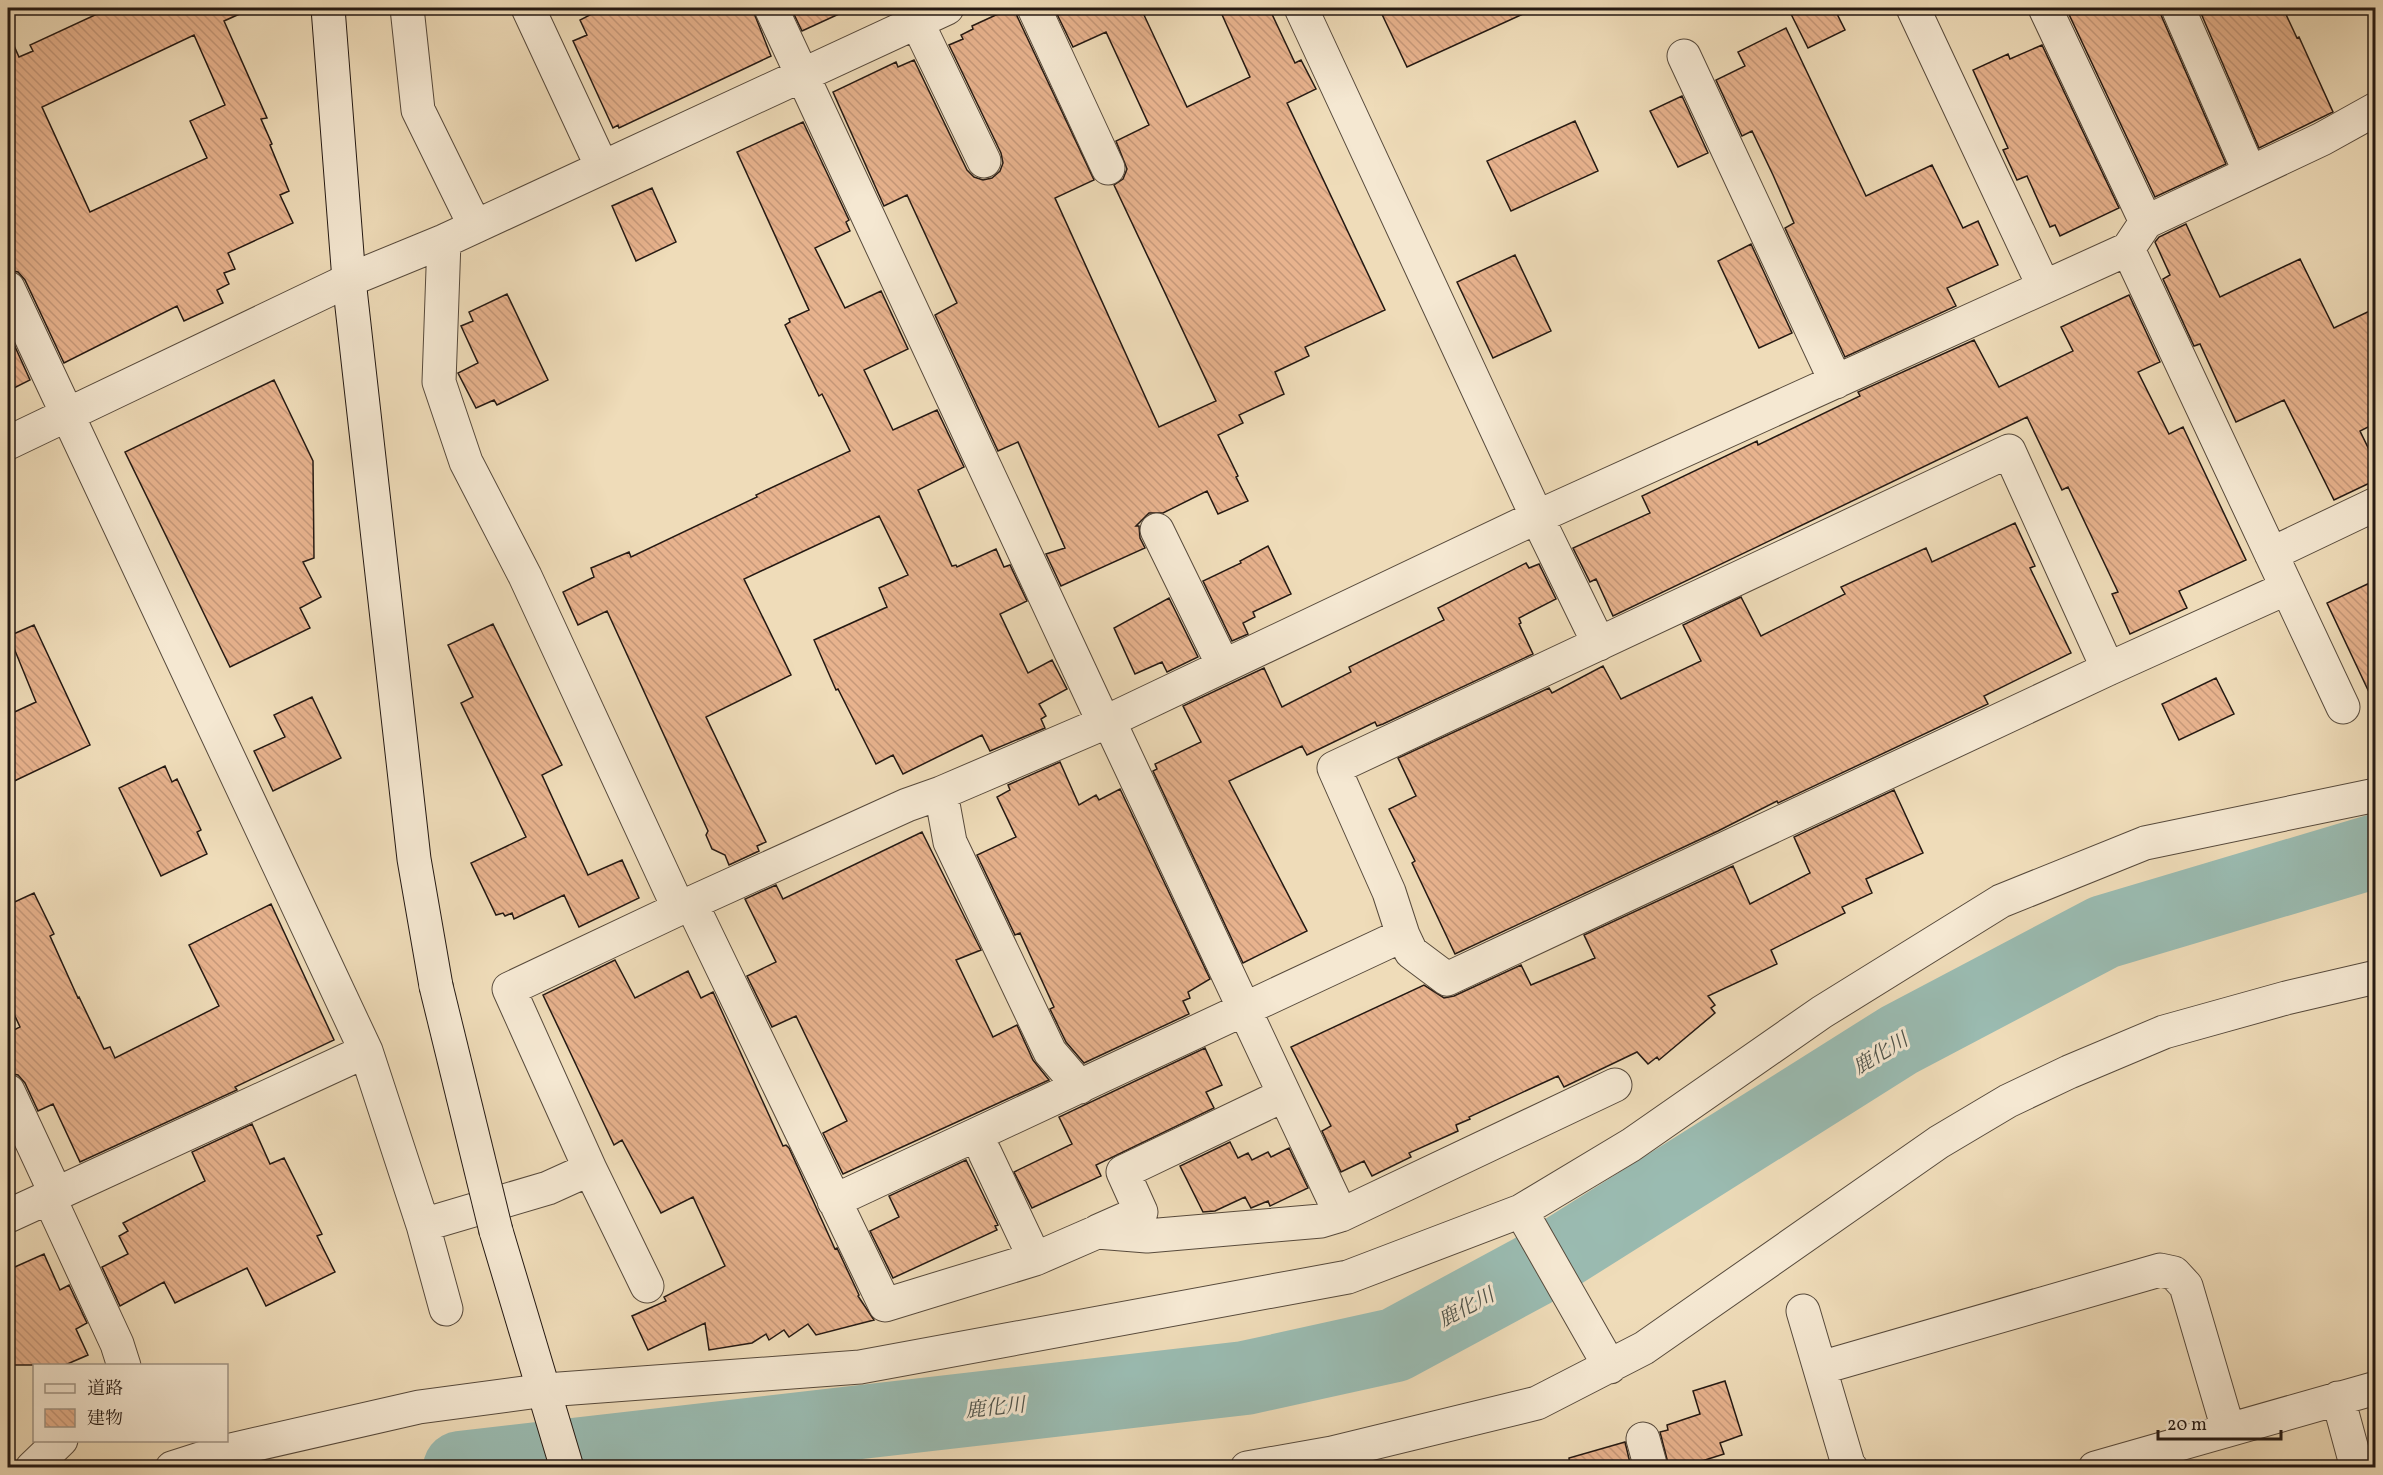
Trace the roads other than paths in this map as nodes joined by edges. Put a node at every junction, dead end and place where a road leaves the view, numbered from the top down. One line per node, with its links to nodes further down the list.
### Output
1 (328, 8): 22 (street)
2 (407, 8): 19 (street)
3 (528, 8): 15 (street)
4 (771, 8): 12 (street)
5 (1034, 8): 16 (street)
6 (1301, 8): 29 (street)
7 (1913, 8): 23 (street)
8 (2045, 8): 18 (street)
9 (2178, 8): 17 (street)
10 (928, 14): 12 (street); 14 (street)
11 (1684, 56): 25 (street)
12 (803, 75): 15 (street); 37 (street)
13 (2376, 109): 17 (street)
14 (984, 161)
15 (602, 167): 19 (street)
16 (1108, 168)
17 (2250, 174): 18 (street)
18 (2146, 222): 21 (street)
19 (475, 226): 20 (street)
20 (444, 241): 22 (street); 40 (street)
21 (2128, 249): 23 (street); 31 (street)
22 (349, 280): 26 (street); 66 (street, bridge)
23 (2044, 287): 25 (street)
24 (8, 288): 26 (street)
25 (1836, 382): 29 (street)
26 (67, 414): 27 (street); 44 (street)
27 (8, 443)
28 (2376, 504): 31 (street)
29 (1537, 518): 33 (street); 34 (street)
30 (1157, 530): 34 (street)
31 (2271, 554): 32 (street)
32 (2287, 588): 35 (street); 36 (street)
33 (1599, 644): 35 (street); 41 (street)
34 (1223, 665): 37 (street)
35 (2108, 669): 41 (street)
36 (2343, 707)
37 (1106, 722): 38 (street); 43 (street)
38 (941, 793): 40 (street); 46 (street)
39 (2376, 795): 53 (street)
40 (685, 906): 50 (street); 52 (street)
41 (1403, 936): 43 (street)
42 (2376, 977): 63 (street)
43 (1244, 1011): 46 (street); 48 (street)
44 (366, 1051): 51 (street); 56 (street)
45 (1616, 1085): 54 (street)
46 (1080, 1087): 52 (street)
47 (8, 1091): 51 (street)
48 (1284, 1095): 54 (street); 57 (street)
49 (985, 1153): 58 (street)
50 (590, 1169): 56 (street); 59 (street)
51 (53, 1196): 55 (street); 62 (street)
52 (834, 1201): 58 (street)
53 (1521, 1211): 63 (street); 66 (street)
54 (1341, 1215): 57 (street)
55 (8, 1216)
56 (423, 1225): 60 (street)
57 (1097, 1232): 58 (street)
58 (1035, 1258)
59 (646, 1286)
60 (446, 1309)
61 (1803, 1311): 64 (street)
62 (124, 1364)
63 (1610, 1367): 73 (street)
64 (1820, 1368): 68 (street); 74 (street)
65 (2376, 1388): 67 (street)
66 (548, 1397): 71 (street); 72 (street)
67 (2338, 1398): 68 (street); 76 (street)
68 (2228, 1429): 75 (street)
69 (59, 1442): 70 (street)
70 (32, 1467)
71 (172, 1467)
72 (567, 1467)
73 (1247, 1467)
74 (1851, 1467)
75 (2101, 1467)
76 (2358, 1467)

